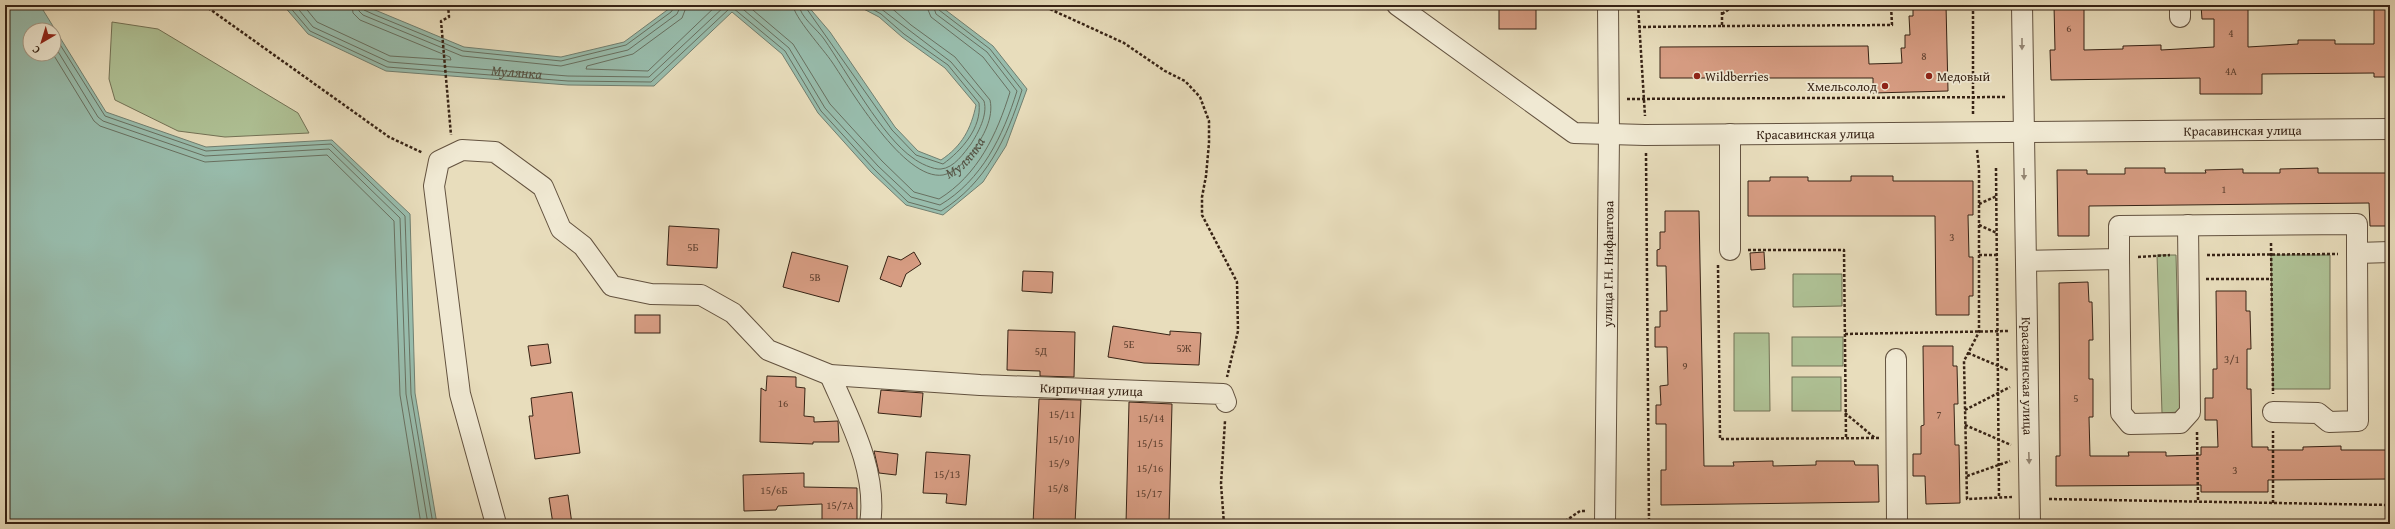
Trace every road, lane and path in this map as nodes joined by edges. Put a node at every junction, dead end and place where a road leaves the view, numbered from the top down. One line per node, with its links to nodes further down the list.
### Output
1 (204, 5): 26 (path)
2 (448, 5): 25 (path)
3 (1041, 5): 55 (path)
4 (1397, 5): 23 (street, Красавинская улица)
5 (1608, 5): 16 (street, улица Г.Н. Нифантова)
6 (1638, 5): 14 (path)
7 (1722, 5): 12 (path)
8 (1735, 5): 12 (path)
9 (1892, 5): 13 (path)
10 (1973, 5): 17 (path)
11 (2022, 5): 15 (street, Красавинская улица, one-way to 15)
12 (1722, 14): 13 (path)
13 (1722, 26): 14 (path)
14 (1638, 27): 18 (path)
15 (2022, 97): 17 (path); 21 (street, Красавинская улица)
16 (1608, 98): 18 (path); 23 (street, улица Г.Н. Нифантова)
17 (1973, 98): 18 (path); 20 (path)
18 (1646, 100): 24 (path)
19 (2390, 129): 21 (street, Красавинская улица)
20 (1974, 132): 21 (street, Красавинская улица); 22 (street, Красавинская улица); 29 (path)
21 (2022, 132): 42 (street, Красавинская улица, one-way to 42)
22 (1730, 134): 24 (street, Красавинская улица); 34 (street)
23 (1609, 135): 24 (street, Красавинская улица); 76 (street, улица Г.Н. Нифантова)
24 (1645, 135): 77 (path)
25 (451, 138)
26 (439, 161): 52 (street, Кирпичная улица); 72 (street)
27 (1996, 168): 28 (path)
28 (1997, 196): 29 (path); 33 (path)
29 (1979, 204): 32 (path)
30 (2188, 224): 31 (street); 39 (street); 41 (street)
31 (2271, 224): 36 (street); 40 (path)
32 (1979, 225): 33 (path); 37 (path)
33 (1997, 233): 38 (path)
34 (1730, 250): 48 (path); 60 (path)
35 (2390, 252): 36 (street)
36 (2357, 253): 40 (path); 57 (street)
37 (1979, 255): 38 (path); 46 (path)
38 (1997, 255): 47 (path)
39 (2188, 255): 40 (path); 41 (path); 41 (street)
40 (2271, 255): 44 (path)
41 (2119, 259): 42 (street)
42 (2026, 261): 45 (street, Красавинская улица)
43 (2203, 279): 44 (path)
44 (2271, 279): 57 (path)
45 (2027, 331): 47 (path); 53 (street, Красавинская улица)
46 (1979, 332): 47 (path); 48 (path); 49 (path)
47 (1998, 332): 51 (path)
48 (1845, 334): 58 (path)
49 (1968, 353): 51 (path); 56 (path)
50 (1896, 360): 62 (street)
51 (1998, 366): 53 (path); 54 (path)
52 (830, 374): 55 (street, Кирпичная улица); 73 (street)
53 (2028, 378): 54 (path); 64 (street, Красавинская улица)
54 (1998, 393): 56 (path); 63 (path)
55 (1224, 398): 74 (path)
56 (1965, 410): 59 (path)
57 (2273, 412): 69 (path)
58 (1845, 413): 60 (path); 61 (path)
59 (1965, 425): 63 (path); 66 (path)
60 (1846, 438): 61 (path)
61 (1875, 438): 62 (path)
62 (1896, 438): 78 (street)
63 (1999, 440): 64 (path); 65 (path)
64 (2029, 454): 65 (path); 68 (street, Красавинская улица, one-way to 68)
65 (1999, 465): 66 (path); 67 (path)
66 (1967, 476): 67 (path)
67 (1999, 496): 68 (path)
68 (2031, 499): 69 (path); 79 (street, Красавинская улица)
69 (2273, 503): 70 (path)
70 (2390, 505)
71 (1580, 511): 75 (path)
72 (496, 524)
73 (870, 524)
74 (1224, 524)
75 (1560, 524)
76 (1605, 524)
77 (1648, 524)
78 (1897, 524)
79 (2030, 524)

